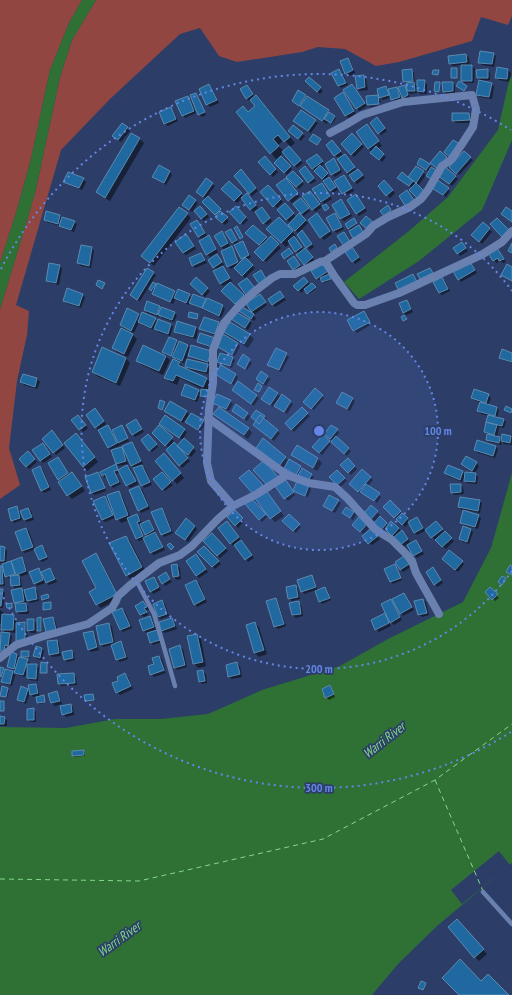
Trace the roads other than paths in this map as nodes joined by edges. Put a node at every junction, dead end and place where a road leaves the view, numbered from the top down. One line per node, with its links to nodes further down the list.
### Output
1 (330, 133): 3 (street)
2 (512, 231): 3 (street)
3 (325, 261): 4 (street)
4 (208, 418): 5 (street); 6 (street)
5 (287, 475): 6 (street); 8 (street)
6 (233, 506): 7 (street)
7 (136, 580): 9 (street); 10 (lane)
8 (439, 614)
9 (0, 658)
10 (175, 686)
11 (483, 892): 12 (lane)
12 (512, 924)

